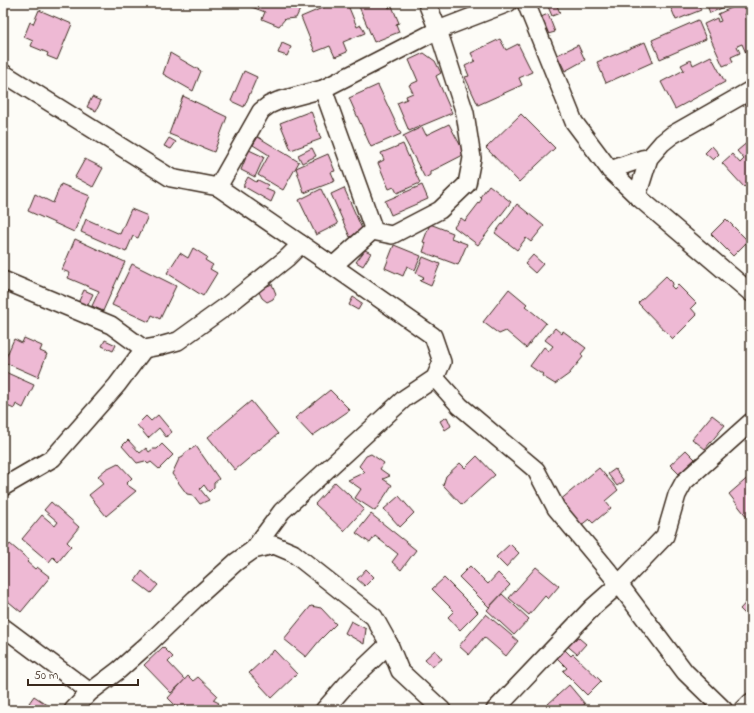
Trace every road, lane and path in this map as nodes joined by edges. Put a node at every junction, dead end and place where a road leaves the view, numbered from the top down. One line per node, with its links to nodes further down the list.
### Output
1 (427, 3): 4 (street)
2 (508, 3): 4 (street)
3 (526, 3): 9 (street)
4 (438, 30): 6 (street); 12 (street)
5 (3, 73): 10 (street)
6 (323, 89): 10 (street); 12 (street)
7 (751, 90): 8 (street)
8 (649, 158): 9 (street); 11 (street)
9 (610, 170): 11 (street)
10 (218, 187): 13 (street)
11 (637, 196): 16 (street)
12 (372, 231): 14 (street)
13 (302, 244): 14 (street); 17 (street)
14 (333, 266): 18 (street)
15 (3, 280): 17 (street)
16 (751, 293)
17 (144, 349): 20 (street)
18 (435, 378): 21 (street); 22 (street)
19 (751, 422): 22 (street)
20 (3, 487)
21 (253, 550): 24 (street); 25 (street)
22 (619, 584): 30 (street); 31 (street)
23 (3, 627): 25 (street)
24 (389, 644): 28 (street); 29 (street)
25 (90, 692): 27 (street)
26 (751, 702): 32 (street)
27 (73, 710)
28 (324, 710)
29 (442, 710)
30 (495, 710)
31 (724, 710)
32 (743, 710)

